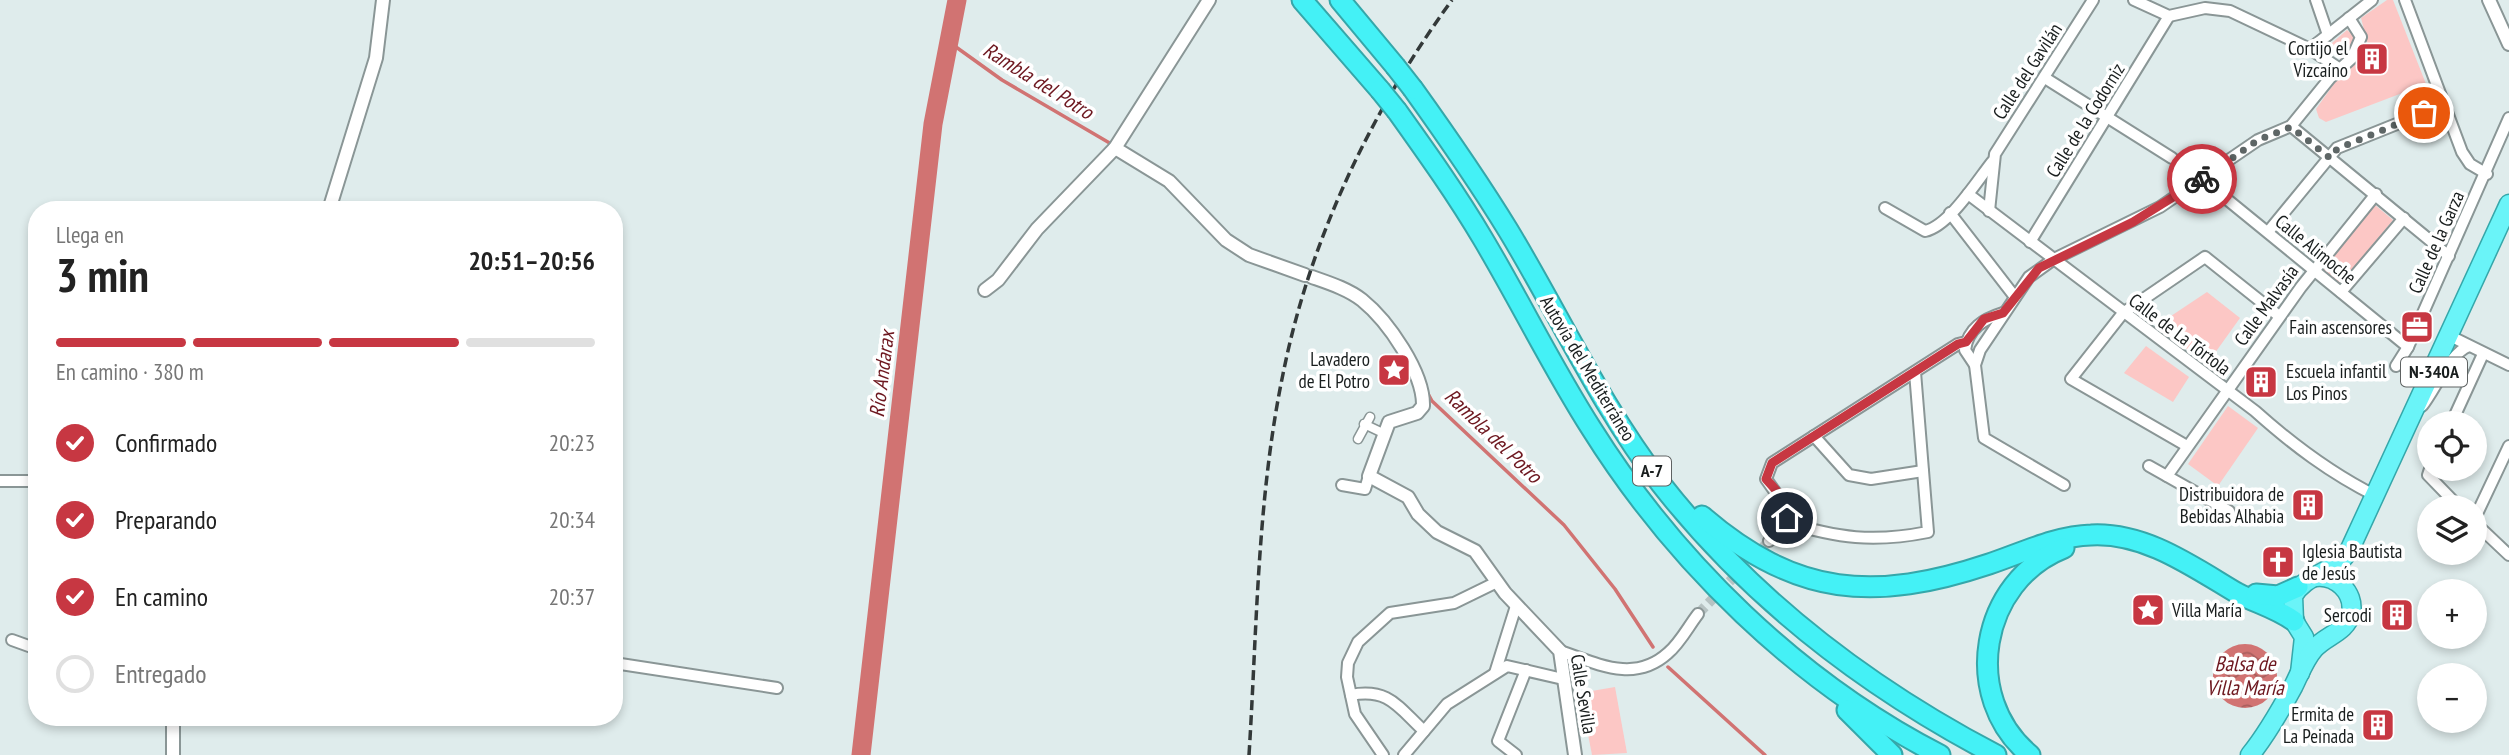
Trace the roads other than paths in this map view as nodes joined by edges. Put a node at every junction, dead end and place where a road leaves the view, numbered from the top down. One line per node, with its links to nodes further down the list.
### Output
1 (383, 0): 30 (street)
2 (1209, 0): 22 (street)
3 (1302, 0): 95 (highway, Autovía del Mediterráneo / A-7, bridge)
4 (1340, 0): 71 (highway, Autovía del Mediterráneo / A-7, bridge)
5 (2093, 0): 17 (street, Calle del Gavilán)
6 (2134, 0): 11 (street)
7 (2316, 0): 13 (street)
8 (2372, 0): 12 (street)
9 (2404, 0): 18 (street)
10 (2489, 0): 14 (street)
11 (2169, 16): 15 (street); 19 (street, Calle de la Codorniz)
12 (2349, 18): 13 (street); 16 (street)
13 (2328, 35): 15 (street)
14 (2509, 44)
15 (2310, 49): 16 (street)
16 (2340, 69): 21 (street)
17 (2045, 78): 19 (street); 25 (street, Calle del Gavilán)
18 (2444, 105): 24 (street); 26 (street)
19 (2107, 117): 23 (street); 37 (street, Calle de la Codorniz)
20 (2507, 123): 26 (street, Calle de la Garza)
21 (2291, 127): 24 (street); 27 (street)
22 (1115, 148): 41 (street); 59 (street)
23 (2172, 158)
24 (2330, 158): 29 (street); 36 (street)
25 (1992, 162): 28 (street, Calle del Gavilán); 33 (street, Calle del Gavilán)
26 (2487, 174): 38 (street, Calle de la Garza)
27 (2202, 179): 36 (street, Calle Alimoche); 39 (street)
28 (1968, 194): 33 (street, Calle de La Tórtola); 34 (street, Calle del Gavilán)
29 (2376, 194): 35 (street); 40 (street, Calle Malvasía)
30 (332, 201)
31 (2509, 204): 47 (highway, N-340A)
32 (1885, 208): 34 (street, Calle del Gavilán)
33 (1989, 211): 37 (street, Calle de La Tórtola)
34 (1950, 213): 43 (street)
35 (2404, 218): 38 (street); 42 (street)
36 (2268, 232): 40 (street, Calle Alimoche)
37 (2030, 242): 39 (street, Calle de La Tórtola)
38 (2449, 256): 50 (street, Calle de la Garza)
39 (2053, 259): 43 (street); 45 (street, Calle de La Tórtola)
40 (2314, 269): 42 (street, Calle Alimoche); 46 (street, Calle Malvasía)
41 (985, 290)
42 (2341, 292): 50 (street, Calle Alimoche)
43 (2015, 297): 44 (street)
44 (2003, 313): 48 (street); 52 (street)
45 (2123, 313): 46 (street); 56 (street, Calle de La Tórtola); 62 (street)
46 (2279, 316): 56 (street, Calle Malvasía)
47 (2450, 336): 49 (street); 58 (highway, N-340A)
48 (1966, 342): 52 (street); 55 (street)
49 (2469, 346): 51 (street); 58 (street)
50 (2408, 347): 54 (street, Calle de la Garza)
51 (2483, 354): 53 (street); 57 (street)
52 (1975, 365): 73 (street)
53 (2509, 365)
54 (2396, 366)
55 (1914, 372): 60 (street); 65 (street)
56 (2226, 390): 62 (street, Calle Malvasía); 76 (street, Calle de La Tórtola)
57 (2457, 411)
58 (2414, 416): 76 (highway, N-340A)
59 (1385, 434): 61 (street); 66 (street)
60 (1814, 436): 65 (street); 78 (street)
61 (1358, 439)
62 (2187, 446): 67 (street, Calle Malvasía)
63 (2509, 446): 75 (street)
64 (2149, 466): 67 (street)
65 (1923, 471): 78 (street)
66 (1369, 476): 72 (street); 84 (street, Calle Sevilla)
67 (2167, 476): 77 (street)
68 (0, 481): 69 (street)
69 (28, 481)
70 (2436, 481): 74 (street)
71 (1661, 484): 80 (highway); 112 (highway, Autovía del Mediterráneo / A-7)
72 (1342, 485)
73 (2064, 485)
74 (2448, 495)
75 (2486, 495)
76 (2376, 496): 81 (highway, N-340A)
77 (2230, 515)
78 (1784, 522): 82 (street)
79 (2487, 532): 83 (street)
80 (2112, 536): 86 (highway); 113 (highway)
81 (2356, 538): 85 (highway, N-340A); 87 (highway, N-340A)
82 (1769, 541)
83 (2507, 550)
84 (1497, 582): 88 (street, Calle Sevilla); 102 (street)
85 (2303, 583): 86 (highway); 87 (highway); 90 (highway, N-340A)
86 (2229, 586): 90 (highway)
87 (2348, 595): 91 (highway, N-340A)
88 (1516, 606): 94 (street, Calle Sevilla); 98 (street)
89 (1699, 614): 94 (street)
90 (2297, 625): 91 (highway); 99 (highway, N-340A)
91 (2330, 635): 99 (highway, N-340A)
92 (12, 640): 93 (street)
93 (28, 646)
94 (1560, 651): 100 (street, Calle Sevilla)
95 (1797, 660): 110 (highway); 111 (highway, Autovía del Mediterráneo / A-7)
96 (623, 664): 101 (street)
97 (1526, 670): 98 (street); 100 (street); 108 (street)
98 (1495, 673): 104 (street)
99 (2300, 673): 114 (highway, N-340A)
100 (1563, 679): 109 (street, Calle Sevilla)
101 (777, 688)
102 (1351, 695): 104 (street); 106 (street)
103 (173, 726): 105 (street)
104 (1423, 731): 107 (street)
105 (173, 755)
106 (1383, 755)
107 (1405, 755)
108 (1516, 755)
109 (1575, 755)
110 (1892, 755)
111 (1940, 755)
112 (1996, 755)
113 (2030, 755)
114 (2250, 755)

